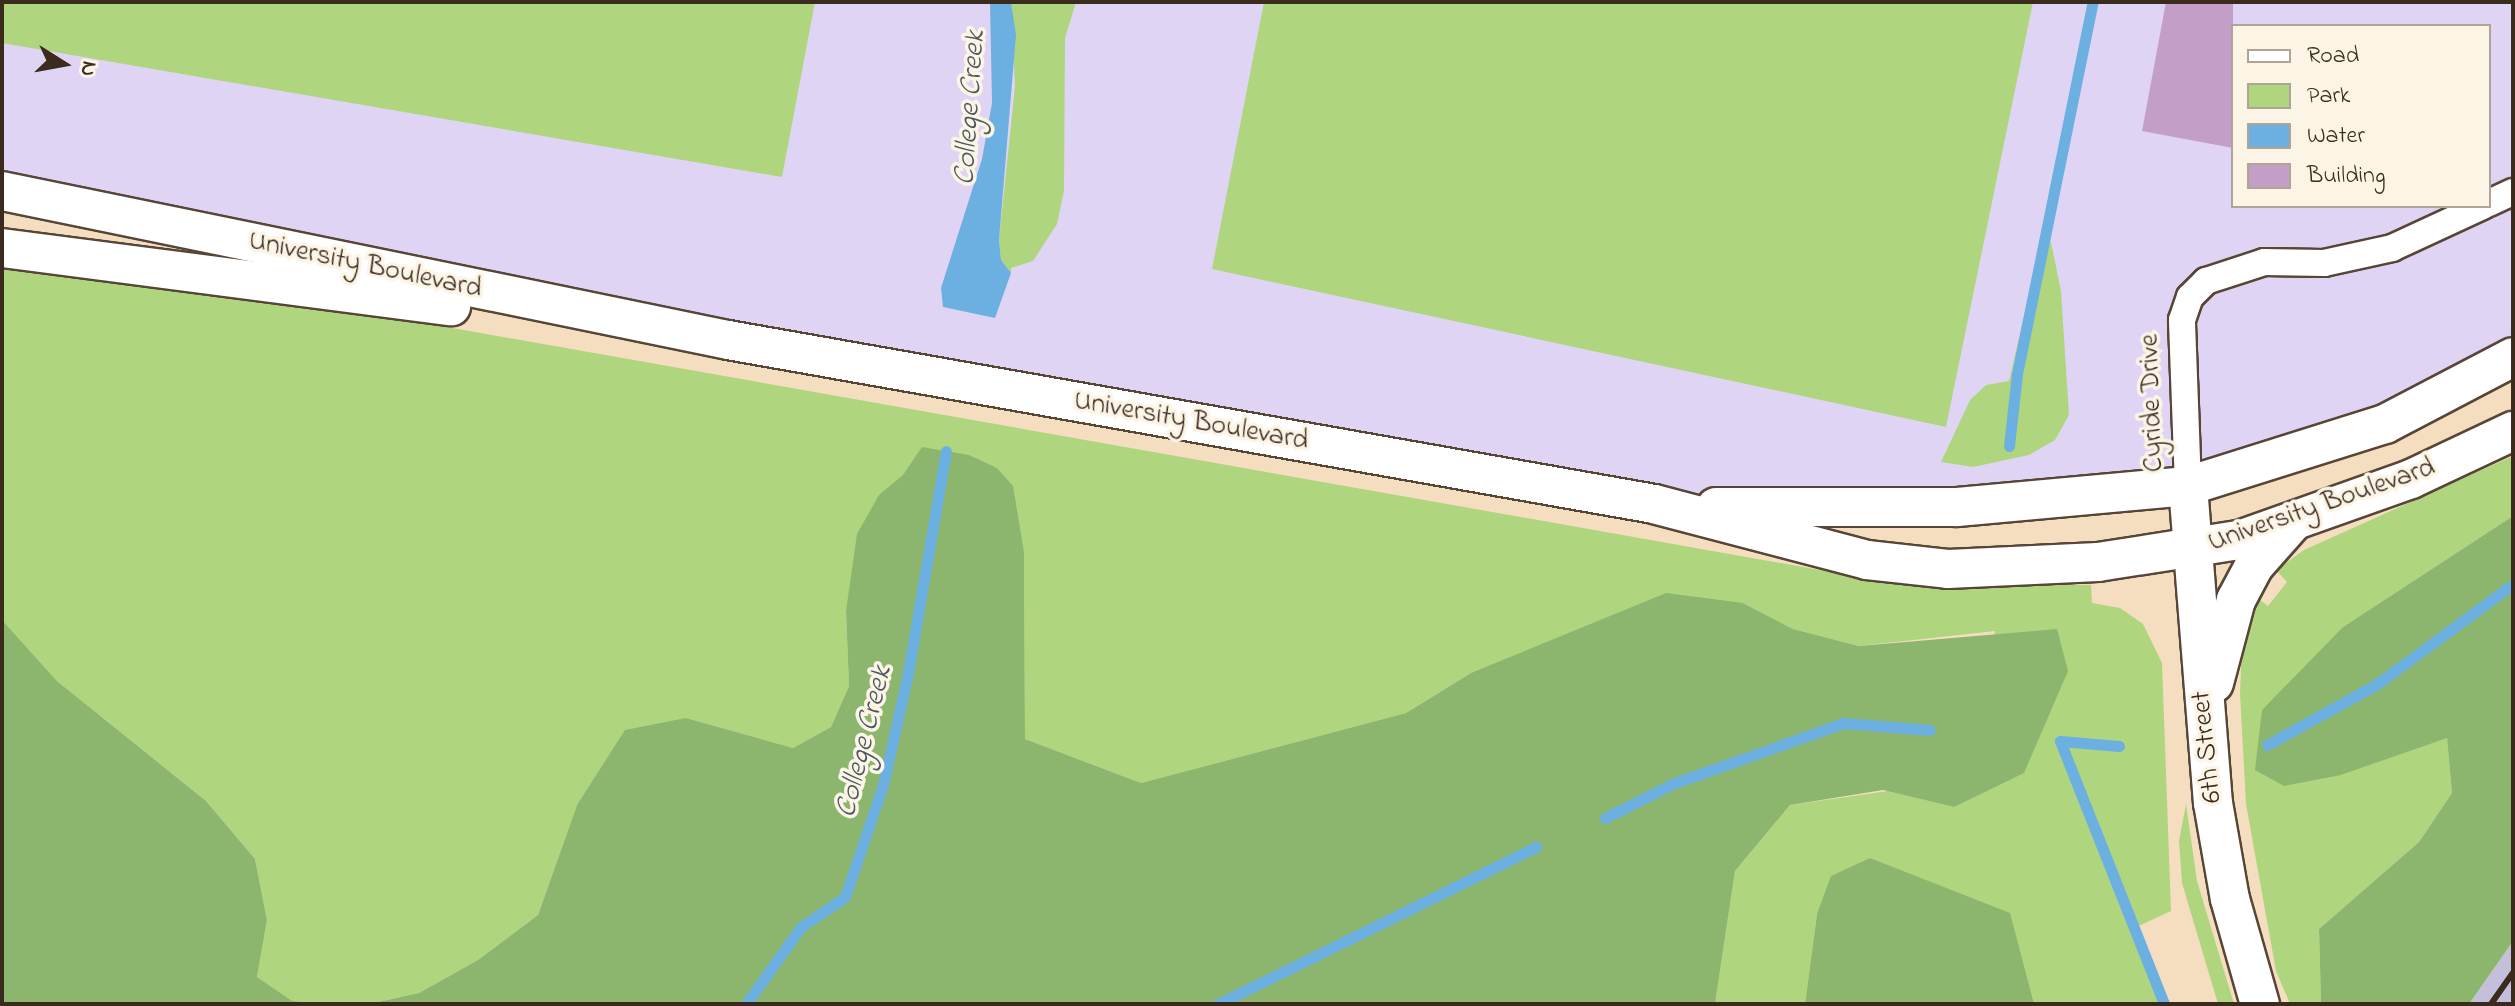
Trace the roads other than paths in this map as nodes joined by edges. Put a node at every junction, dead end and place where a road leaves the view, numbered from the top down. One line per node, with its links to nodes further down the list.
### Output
1 (2, 191): 6 (main road, University Boulevard)
2 (2513, 192): 3 (street)
3 (2491, 202)
4 (2479, 208): 9 (street, Cyride Drive)
5 (2, 248): 6 (main road, University Boulevard)
6 (728, 340): 10 (main road, University Boulevard)
7 (2513, 357): 9 (main road, University Boulevard)
8 (2513, 431): 11 (main road, University Boulevard)
9 (2188, 486): 10 (main road, University Boulevard); 12 (main road, 6th Street)
10 (1654, 504): 12 (main road, University Boulevard)
11 (2294, 521): 12 (main road, University Boulevard); 13 (main road)
12 (2192, 550): 13 (main road, 6th Street)
13 (2206, 729): 14 (main road, 6th Street)
14 (2260, 1004)

